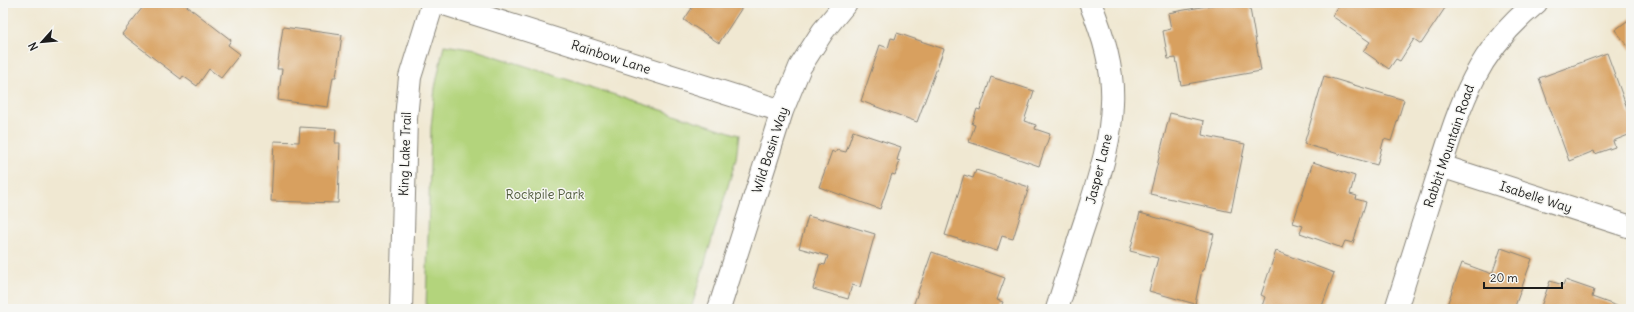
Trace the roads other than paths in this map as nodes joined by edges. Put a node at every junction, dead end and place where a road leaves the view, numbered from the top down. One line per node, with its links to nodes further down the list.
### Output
1 (433, 3): 10 (street, King Lake Trail)
2 (441, 3): 7 (street, Rainbow Lane)
3 (846, 3): 7 (street, Wild Basin Way)
4 (1090, 3): 12 (street, Jasper Lane)
5 (1536, 3): 6 (street, Rabbit Mountain Road)
6 (1514, 10): 8 (street, Rabbit Mountain Road)
7 (782, 111): 11 (street, Wild Basin Way)
8 (1441, 166): 9 (street, Isabelle Way); 13 (street, Rabbit Mountain Road)
9 (1631, 227)
10 (401, 309)
11 (719, 309)
12 (1057, 309)
13 (1396, 309)

